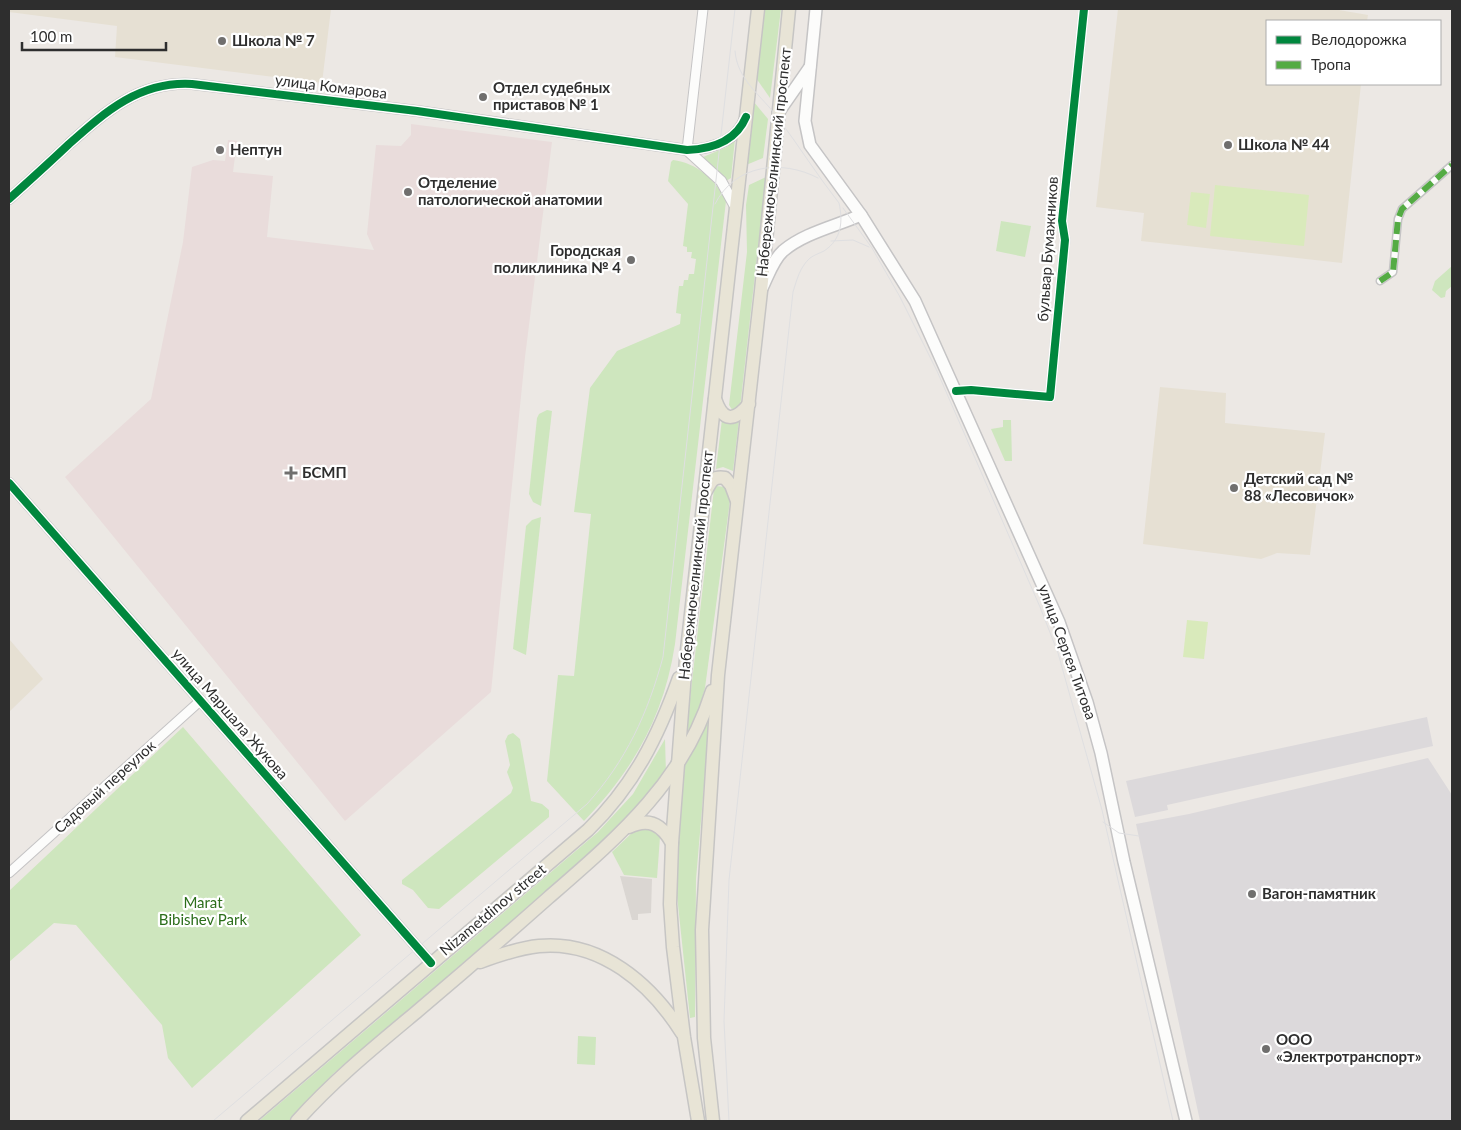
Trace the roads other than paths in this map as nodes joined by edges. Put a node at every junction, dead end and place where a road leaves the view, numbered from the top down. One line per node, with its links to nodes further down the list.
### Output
1 (703, 9): 9 (street)
2 (758, 9): 8 (main road, Набережночелнинский проспект)
3 (789, 9): 7 (main road, Набережночелнинский проспект)
4 (816, 9): 6 (main road, улица Сергея Титова)
5 (1084, 9): 16 (street, бульвар Бумажников)
6 (810, 68): 7 (main road); 13 (main road, улица Сергея Титова)
7 (778, 113): 15 (main road, Набережночелнинский проспект)
8 (746, 117): 9 (street, улица Комарова); 12 (main road, Набережночелнинский проспект)
9 (687, 150): 11 (street, улица Комарова); 12 (street)
10 (1452, 165): 14 (street)
11 (9, 198)
12 (736, 208): 17 (main road, Набережночелнинский проспект)
13 (861, 215): 15 (main road); 16 (main road, улица Сергея Титова)
14 (1380, 281)
15 (761, 291): 18 (main road, Набережночелнинский проспект)
16 (956, 391): 36 (main road, улица Сергея Титова)
17 (714, 399): 18 (main road); 20 (main road, Набережночелнинский проспект)
18 (749, 404): 21 (main road, Набережночелнинский проспект)
19 (9, 483): 24 (street, улица Маршала Жукова)
20 (704, 497): 21 (main road); 22 (main road, Набережночелнинский проспект)
21 (738, 503): 23 (main road, Набережночелнинский проспект)
22 (686, 659): 25 (main road, Набережночелнинский проспект); 29 (main road, Nizametdinov street)
23 (718, 675): 25 (main road, Nizametdinov street); 35 (main road, Набережночелнинский проспект)
24 (200, 701): 28 (street, Садовый переулок); 29 (street, улица Маршала Жукова)
25 (676, 766): 26 (main road, Nizametdinov street); 27 (main road, Набережночелнинский проспект)
26 (627, 828): 27 (main road); 30 (main road, Nizametdinov street)
27 (672, 843): 31 (main road, Набережночелнинский проспект)
28 (9, 873)
29 (431, 963): 32 (main road, Nizametdinov street)
30 (473, 964): 31 (main road); 33 (main road, Nizametdinov street)
31 (684, 1037): 34 (main road, Набережночелнинский проспект)
32 (247, 1121)
33 (297, 1121)
34 (698, 1121)
35 (713, 1121)
36 (1186, 1121)

